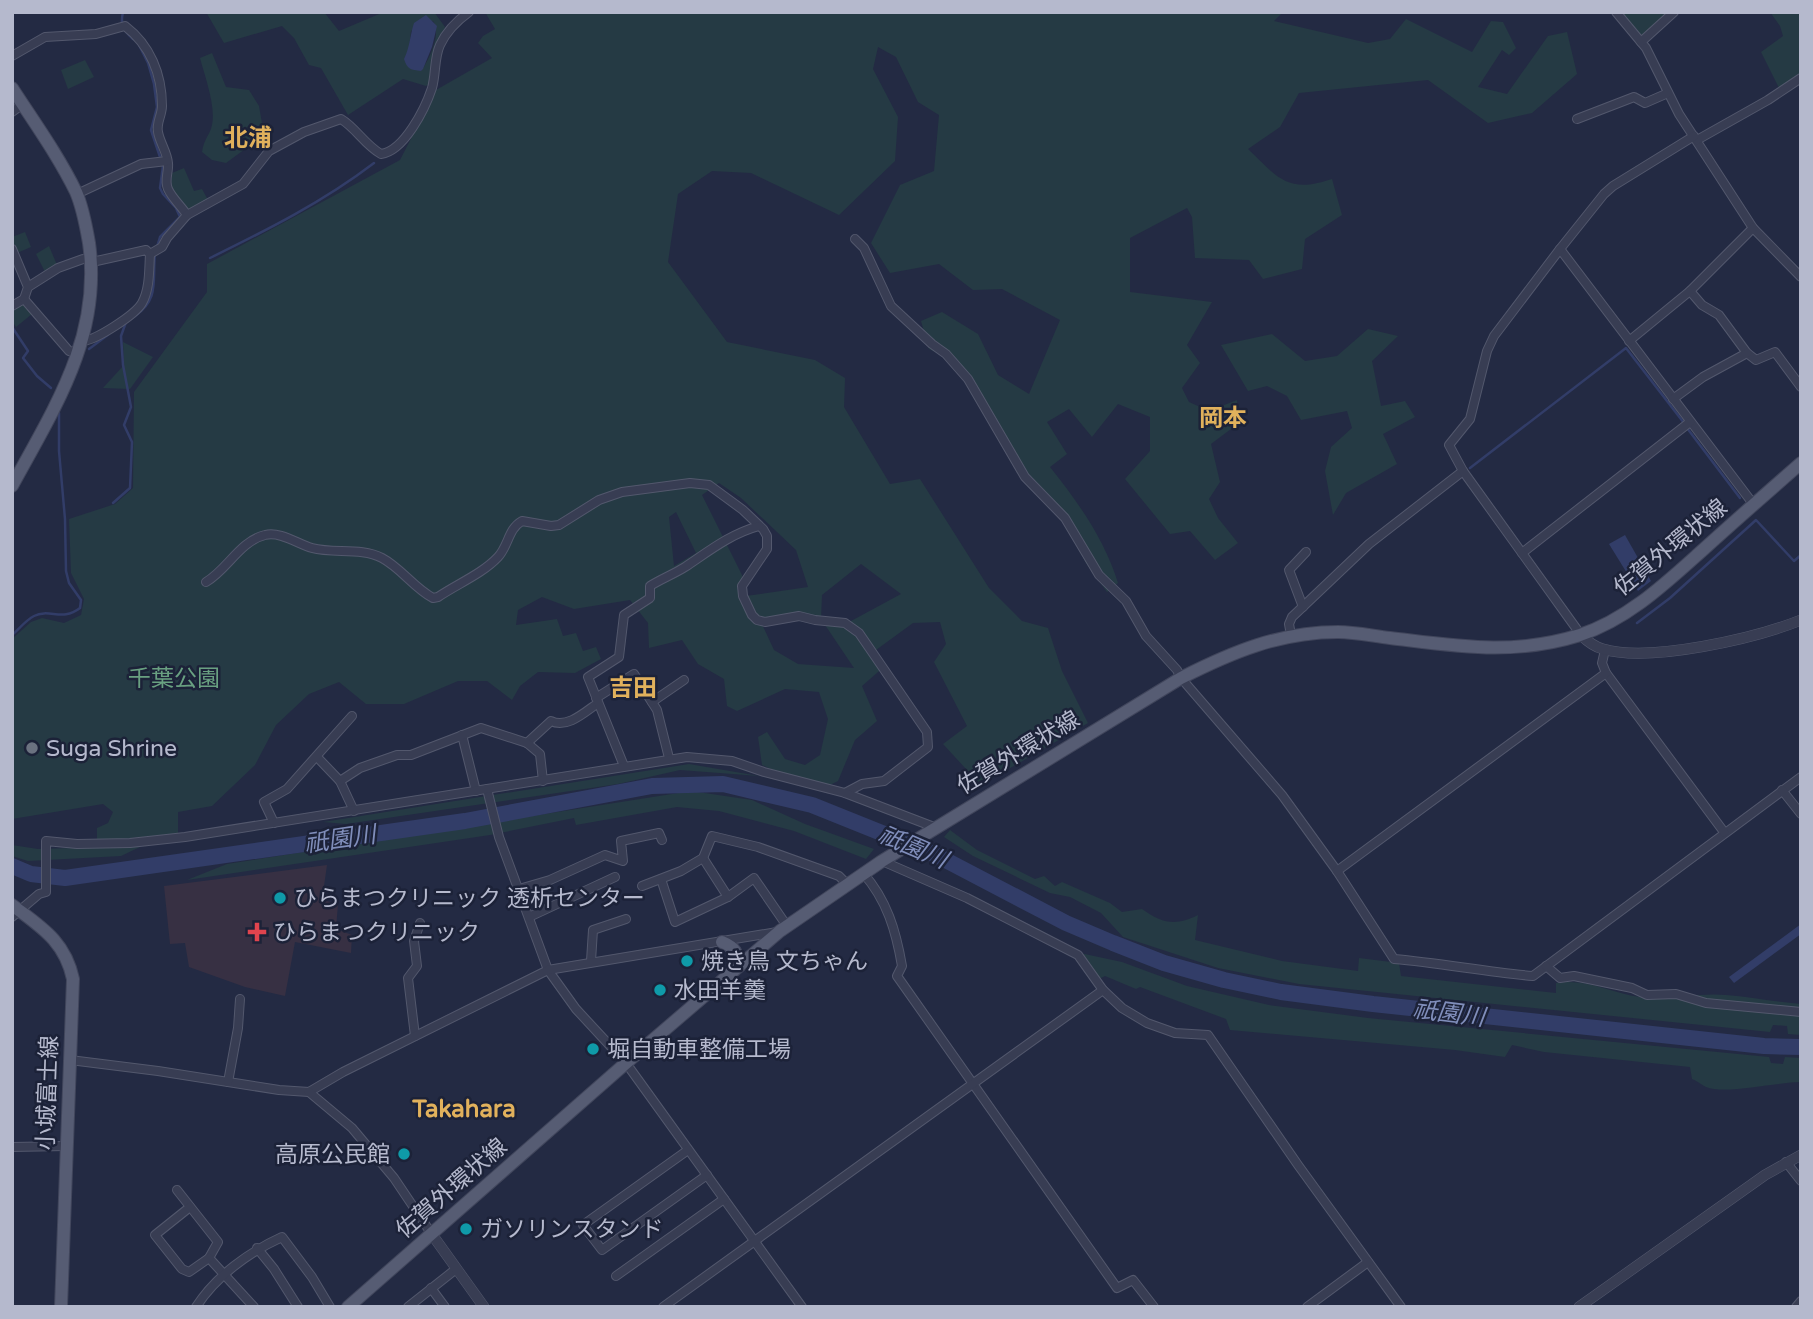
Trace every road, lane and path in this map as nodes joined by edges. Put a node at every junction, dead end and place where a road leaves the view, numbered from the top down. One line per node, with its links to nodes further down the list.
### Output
1 (469, 12): 14 (street)
2 (1616, 12): 4 (street)
3 (1674, 12): 4 (street)
4 (1641, 42): 8 (street)
5 (12, 55): 12 (street)
6 (1801, 78): 11 (street)
7 (12, 88): 9 (main road)
8 (1668, 93): 10 (street); 11 (street)
9 (18, 108): 13 (main road)
10 (1577, 119)
11 (1695, 138): 15 (street); 18 (street)
12 (167, 161): 13 (street); 14 (street)
13 (77, 194): 20 (main road)
14 (187, 215): 19 (street)
15 (1754, 228): 21 (street); 23 (street)
16 (855, 239): 46 (street)
17 (12, 249): 22 (street)
18 (1560, 249): 26 (street); 33 (street)
19 (150, 254): 20 (street); 27 (street)
20 (87, 260): 22 (street); 27 (main road)
21 (1801, 277)
22 (29, 287): 24 (street)
23 (1690, 291): 26 (street); 28 (street)
24 (24, 299): 25 (street); 27 (street)
25 (12, 306)
26 (1629, 341): 30 (street)
27 (81, 347): 34 (main road)
28 (1747, 353): 29 (street); 30 (street)
29 (1801, 387)
30 (1673, 399): 31 (street)
31 (1690, 422): 35 (street); 38 (street)
32 (1801, 463): 35 (main road, 佐賀外環状線)
33 (1463, 471): 38 (street); 40 (street)
34 (12, 486)
35 (1754, 505): 43 (main road, 佐賀外環状線)
36 (759, 526): 39 (street); 48 (street); 61 (street)
37 (1306, 552): 40 (street)
38 (1522, 553): 43 (street)
39 (206, 582)
40 (1303, 607): 42 (street)
41 (1801, 620): 44 (street)
42 (1291, 635): 43 (main road, 佐賀外環状線); 46 (main road, 佐賀外環状線)
43 (1581, 635): 44 (street)
44 (1605, 650): 45 (street)
45 (1606, 673): 67 (street); 71 (street)
46 (1181, 678): 66 (main road, 佐賀外環状線); 71 (street)
47 (684, 680): 49 (street)
48 (597, 700): 49 (street); 52 (street); 55 (street)
49 (652, 702): 54 (street)
50 (352, 716): 53 (street)
51 (462, 735): 52 (street); 57 (street); 60 (street)
52 (527, 744): 58 (street)
53 (317, 757): 57 (street); 65 (street)
54 (669, 758): 55 (street); 61 (street)
55 (624, 766): 58 (street)
56 (1801, 777): 59 (street)
57 (340, 781): 63 (street)
58 (543, 781): 62 (street)
59 (1783, 790): 64 (street); 67 (street)
60 (476, 791): 62 (street); 63 (street)
61 (845, 793): 66 (street)
62 (488, 794): 77 (street)
63 (354, 811): 65 (street)
64 (1801, 814)
65 (274, 823): 79 (street)
66 (934, 828): 70 (main road, 佐賀外環状線)
67 (1724, 832): 87 (street)
68 (662, 840): 77 (street)
69 (704, 858): 74 (street); 75 (street); 78 (street)
70 (882, 860): 72 (main road, 佐賀外環状線); 89 (street)
71 (1337, 871): 87 (street)
72 (863, 873): 75 (main road, 佐賀外環状線); 96 (street)
73 (615, 877): 80 (street)
74 (661, 878): 76 (street); 78 (street)
75 (847, 884): 83 (main road, 佐賀外環状線)
76 (642, 886)
77 (519, 889): 80 (street)
78 (727, 897): 83 (street)
79 (15, 911): 93 (main road, 小城富士線)
80 (529, 917): 88 (street)
81 (626, 919): 85 (street)
82 (420, 923): 92 (street)
83 (783, 929): 84 (street); 86 (main road, 佐賀外環状線)
84 (722, 942): 85 (street); 86 (main road)
85 (591, 961): 88 (street)
86 (737, 966): 94 (main road, 佐賀外環状線)
87 (1546, 966): 91 (street)
88 (548, 970): 92 (street); 94 (street)
89 (1103, 990): 96 (street); 112 (street)
90 (240, 999): 95 (street)
91 (1801, 1012)
92 (415, 1036): 97 (street)
93 (70, 1060): 95 (street); 98 (main road, 小城富士線)
94 (626, 1063): 100 (street); 108 (main road, 佐賀外環状線)
95 (228, 1083): 97 (street)
96 (971, 1083): 109 (street); 129 (street)
97 (309, 1092): 108 (street)
98 (66, 1146): 99 (street); 118 (main road, 小城富士線)
99 (12, 1147)
100 (688, 1150): 103 (street); 103 (street)
101 (1801, 1155): 102 (street)
102 (1786, 1162): 104 (street); 132 (street)
103 (706, 1175): 106 (street)
104 (1801, 1181)
105 (177, 1190): 107 (street)
106 (724, 1199): 109 (street); 115 (street)
107 (190, 1207): 111 (street); 111 (street)
108 (431, 1233): 113 (street); 123 (main road, 佐賀外環状線)
109 (754, 1240): 127 (street); 128 (street)
110 (257, 1248): 114 (street); 121 (street); 122 (street)
111 (209, 1258): 114 (street)
112 (1368, 1262): 130 (street); 131 (street)
113 (456, 1269): 116 (street); 126 (street)
114 (224, 1276): 119 (street); 120 (street)
115 (616, 1276)
116 (431, 1288): 124 (street); 125 (street)
117 (1801, 1301): 133 (street)
118 (61, 1307)
119 (196, 1307)
120 (254, 1307)
121 (298, 1307)
122 (330, 1307)
123 (348, 1307)
124 (408, 1307)
125 (445, 1307)
126 (484, 1307)
127 (663, 1307)
128 (802, 1307)
129 (1154, 1307)
130 (1307, 1307)
131 (1401, 1307)
132 (1578, 1307)
133 (1796, 1307)

